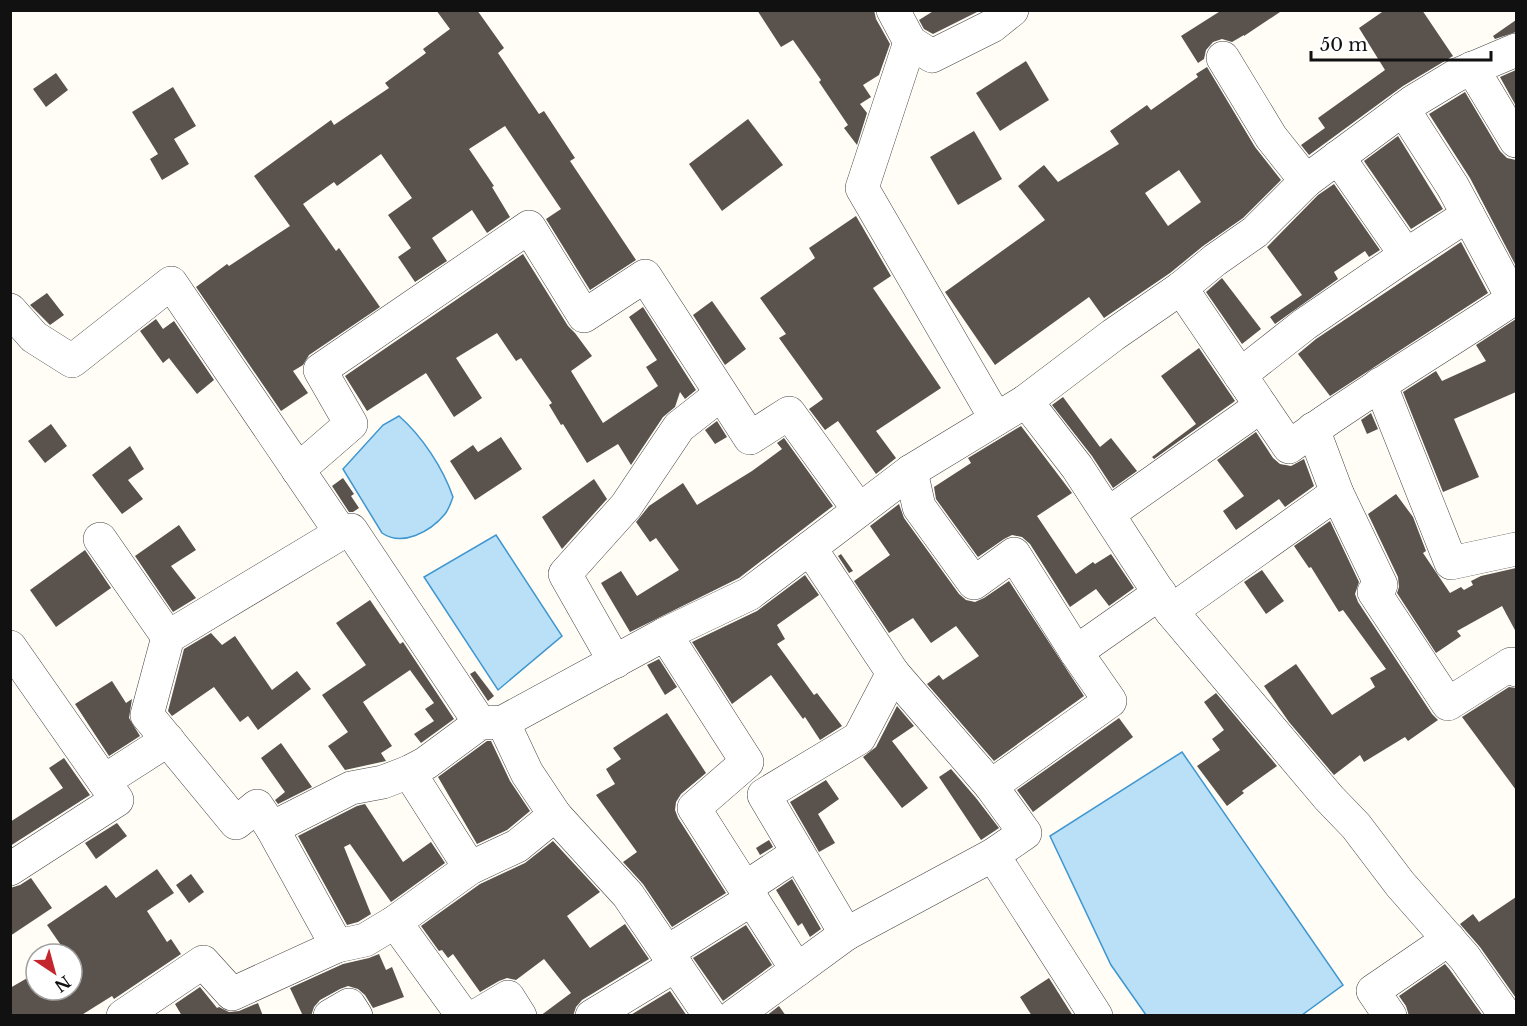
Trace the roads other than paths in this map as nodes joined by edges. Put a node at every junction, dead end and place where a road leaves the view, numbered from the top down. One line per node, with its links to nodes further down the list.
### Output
1 (893, 10): 3 (street)
2 (1012, 10): 3 (street)
3 (910, 42): 20 (street)
4 (1516, 50): 6 (street)
5 (1223, 58): 10 (street)
6 (1472, 68): 7 (street); 8 (street)
7 (1403, 109): 9 (street); 11 (street)
8 (1516, 141)
9 (1338, 157): 10 (street); 12 (street)
10 (1306, 181): 13 (street)
11 (1468, 215): 12 (street); 16 (street)
12 (1406, 255): 15 (street)
13 (1181, 288): 15 (street); 18 (street)
14 (10, 310): 22 (street)
15 (1240, 375): 19 (street)
16 (1380, 384): 21 (street); 30 (street)
17 (722, 394): 22 (street); 25 (street); 36 (street)
18 (1026, 401): 20 (street); 26 (street)
19 (1261, 406): 21 (street); 26 (street)
20 (996, 419): 23 (street)
21 (1313, 429): 24 (street)
22 (298, 470): 27 (street)
23 (911, 471): 25 (street); 35 (street)
24 (1337, 493): 31 (street); 37 (street)
25 (859, 510): 29 (street)
26 (1108, 514): 31 (street)
27 (340, 532): 33 (street); 39 (street)
28 (100, 539): 33 (street)
29 (810, 548): 32 (street); 38 (street)
30 (1516, 549)
31 (1166, 602): 35 (street); 53 (street)
32 (665, 634): 36 (street); 50 (street)
33 (168, 637): 40 (street)
34 (10, 647): 42 (street)
35 (1076, 652): 43 (street)
36 (615, 662): 39 (street)
37 (1516, 670)
38 (893, 673): 43 (street); 46 (street)
39 (491, 722): 41 (street); 44 (street)
40 (168, 740): 42 (street); 45 (street)
41 (410, 772): 45 (street); 48 (street)
42 (104, 781): 49 (street)
43 (991, 786): 47 (street)
44 (555, 815): 48 (street); 55 (street)
45 (272, 828): 54 (street)
46 (798, 853): 50 (street); 52 (street)
47 (993, 855): 52 (street); 67 (street)
48 (470, 868): 51 (street)
49 (10, 869)
50 (749, 893): 55 (street); 56 (street)
51 (395, 922): 54 (street); 61 (street)
52 (846, 934): 56 (street)
53 (1449, 939): 68 (street); 69 (street)
54 (337, 946): 57 (street)
55 (672, 959): 64 (street); 65 (street)
56 (797, 970): 66 (street)
57 (237, 1005): 58 (street)
58 (123, 1016)
59 (330, 1016): 60 (street)
60 (356, 1016)
61 (463, 1016)
62 (476, 1016): 63 (street)
63 (520, 1016)
64 (592, 1016)
65 (710, 1016)
66 (734, 1016)
67 (1096, 1016)
68 (1390, 1016)
69 (1506, 1016)

